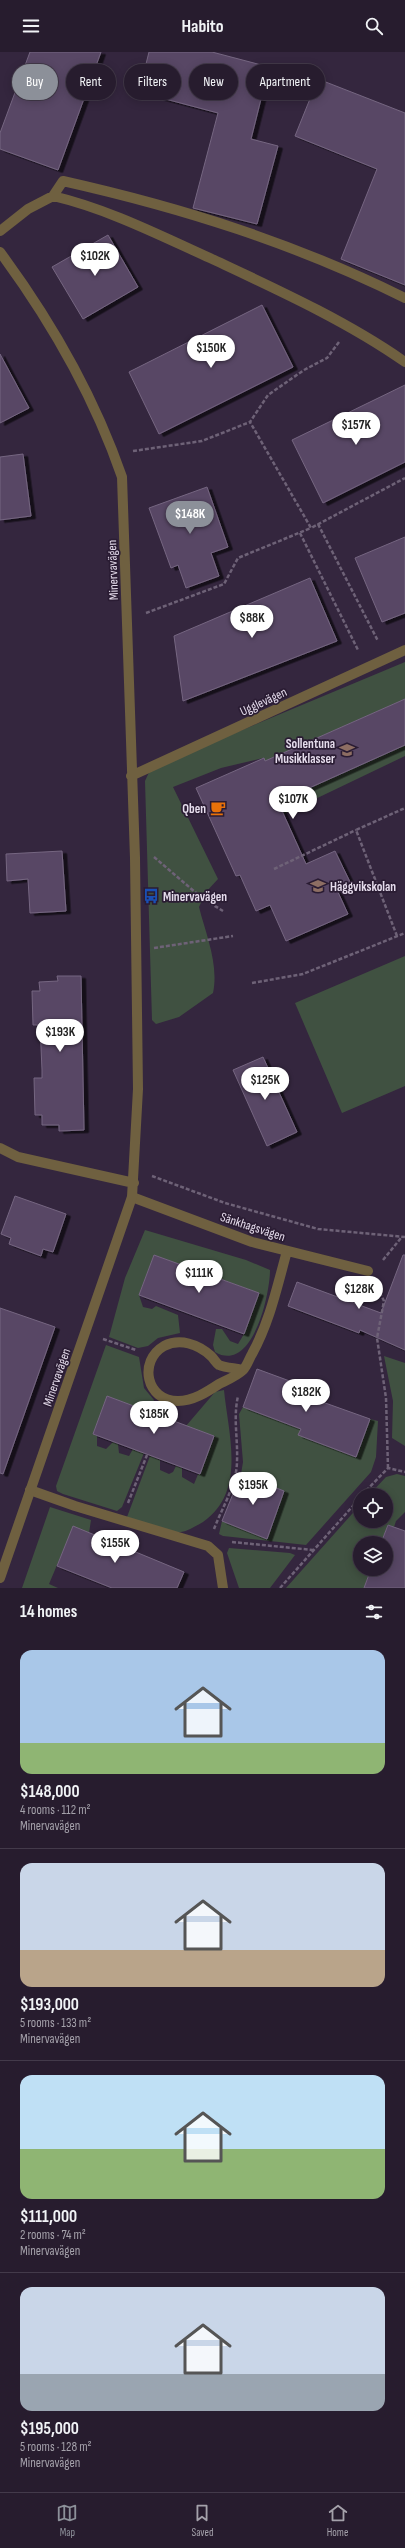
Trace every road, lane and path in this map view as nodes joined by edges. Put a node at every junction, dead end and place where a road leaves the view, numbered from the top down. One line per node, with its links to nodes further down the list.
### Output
1 (53, 196): 2 (street); 4 (street); 5 (street)
2 (0, 231)
3 (0, 252): 8 (street, Minervavägen)
4 (405, 298)
5 (349, 329): 6 (street); 7 (path)
6 (405, 362)
7 (250, 422): 8 (path); 11 (path)
8 (114, 454): 13 (street, Minervavägen)
9 (405, 478): 10 (path)
10 (318, 524): 11 (path); 15 (path)
11 (311, 528): 12 (path)
12 (300, 532): 13 (path); 16 (path)
13 (127, 620): 17 (street, Minervavägen)
14 (405, 650): 15 (street, Ugglevägen)
15 (387, 658): 16 (street, Ugglevägen)
16 (367, 668): 17 (street, Ugglevägen)
17 (131, 776): 29 (street, Minervavägen)
18 (405, 808): 19 (path)
19 (356, 830): 21 (path); 25 (path)
20 (150, 854): 22 (path)
21 (274, 869)
22 (223, 911)
23 (405, 933): 25 (path)
24 (233, 936): 26 (path)
25 (397, 936): 27 (path)
26 (151, 948)
27 (252, 983)
28 (0, 1148): 30 (street)
29 (135, 1170): 30 (street, Minervavägen); 33 (path)
30 (134, 1183): 31 (street, Minervavägen)
31 (132, 1197): 34 (street, Sänkhagsvägen); 43 (street, Minervavägen)
32 (405, 1237): 33 (path)
33 (401, 1238): 35 (path)
34 (287, 1251): 35 (street, Sänkhagsvägen); 38 (street)
35 (368, 1271): 40 (path)
36 (102, 1339): 37 (path)
37 (152, 1356): 38 (street); 38 (street)
38 (243, 1370): 46 (path)
39 (148, 1455): 45 (path)
40 (388, 1468): 41 (path); 42 (path)
41 (405, 1472)
42 (369, 1488)
43 (30, 1490): 45 (street); 48 (street, Minervavägen)
44 (353, 1506): 47 (path)
45 (120, 1520): 46 (street)
46 (208, 1546): 47 (path); 49 (street)
47 (313, 1550): 50 (path)
48 (0, 1578)
49 (223, 1588)
50 (280, 1588)

